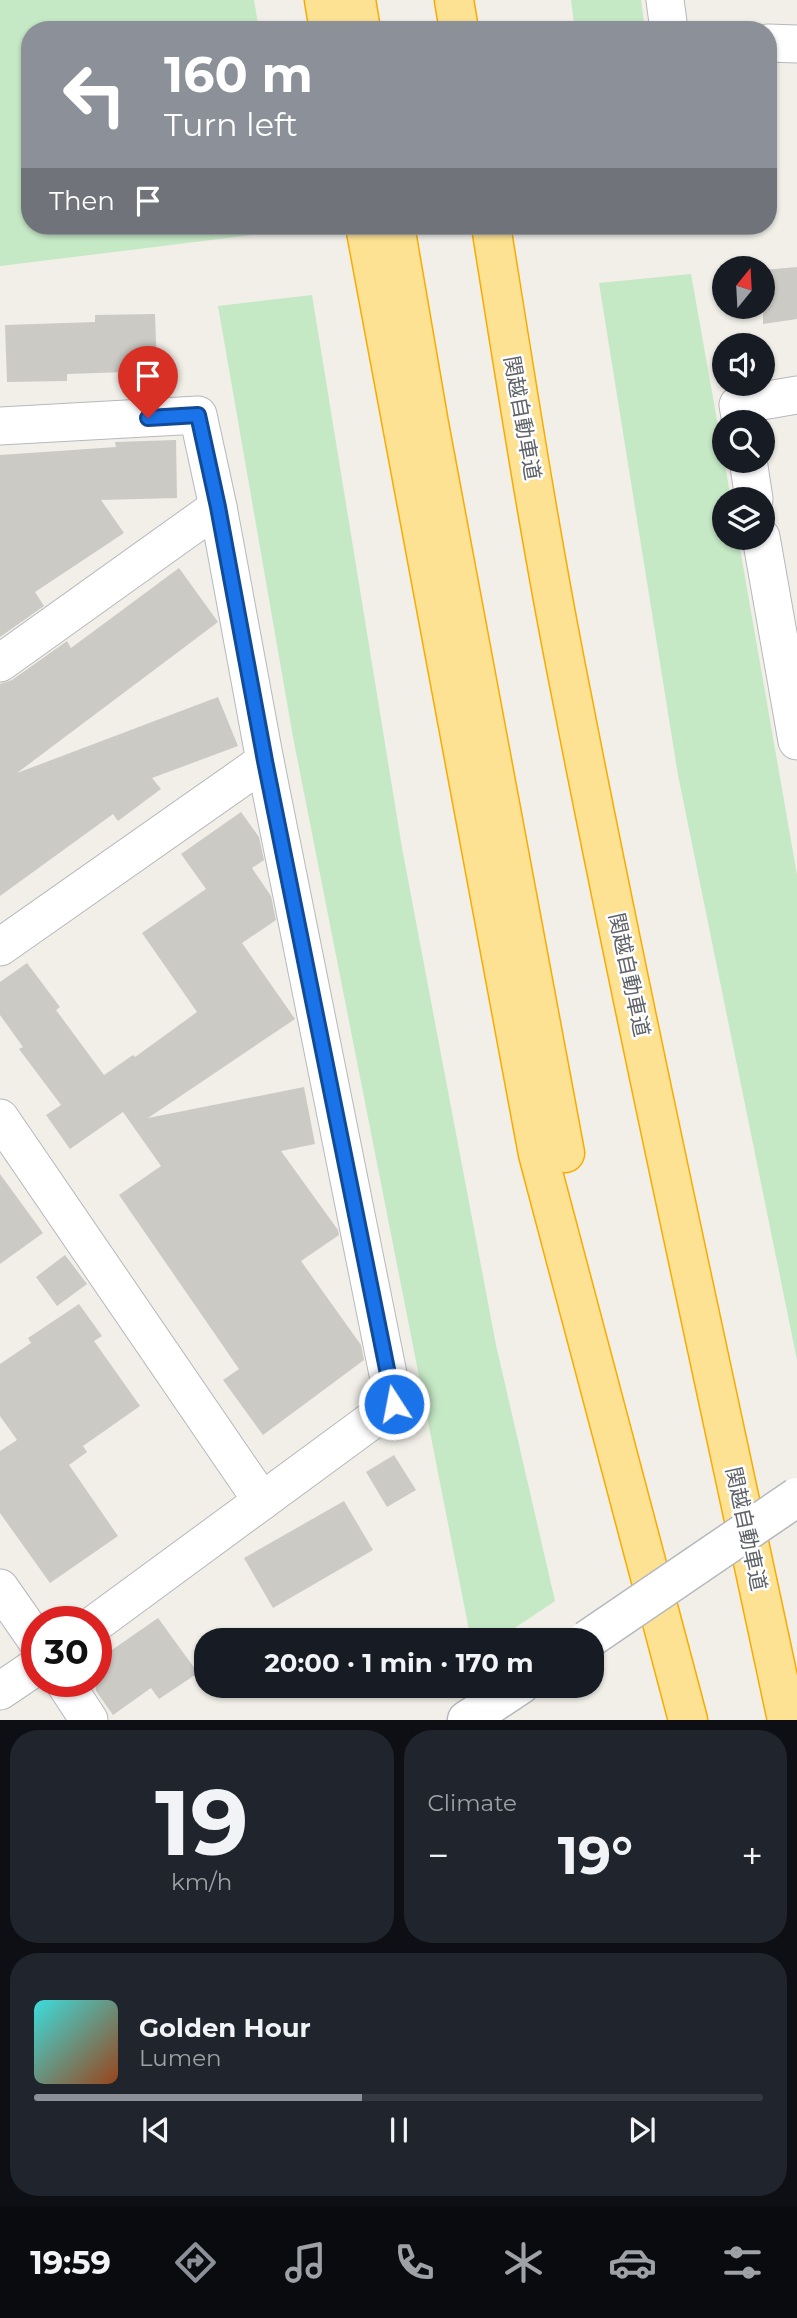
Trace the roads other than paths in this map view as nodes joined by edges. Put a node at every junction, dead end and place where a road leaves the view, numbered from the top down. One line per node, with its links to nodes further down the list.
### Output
1 (324, 0): 6 (highway)
2 (356, 0): 7 (highway)
3 (454, 0): 8 (highway)
4 (479, 0): 9 (highway)
5 (664, 0): 10 (street)
6 (328, 21)
7 (360, 21)
8 (458, 21)
9 (481, 21)
10 (668, 21)
11 (777, 43): 12 (street)
12 (797, 44)
13 (367, 235): 40 (highway)
14 (397, 235): 40 (highway)
15 (492, 235): 18 (highway, 関越自動車道)
16 (503, 235): 18 (highway)
17 (797, 395): 19 (street)
18 (520, 410): 41 (highway, 関越自動車道)
19 (739, 410)
20 (0, 426): 21 (street)
21 (218, 507): 23 (street); 25 (street)
22 (763, 550): 24 (street)
23 (0, 663)
24 (797, 741)
25 (265, 761): 26 (street); 29 (street)
26 (0, 947)
27 (0, 1118): 29 (street)
28 (797, 1497): 33 (street, bridge)
29 (262, 1501): 31 (street)
30 (0, 1588): 32 (street)
31 (112, 1611)
32 (21, 1618)
33 (604, 1628)
34 (21, 1677): 35 (street)
35 (0, 1691)
36 (74, 1697): 39 (street)
37 (500, 1698): 38 (street)
38 (477, 1713)
39 (89, 1720)
40 (688, 1720)
41 (787, 1720)

